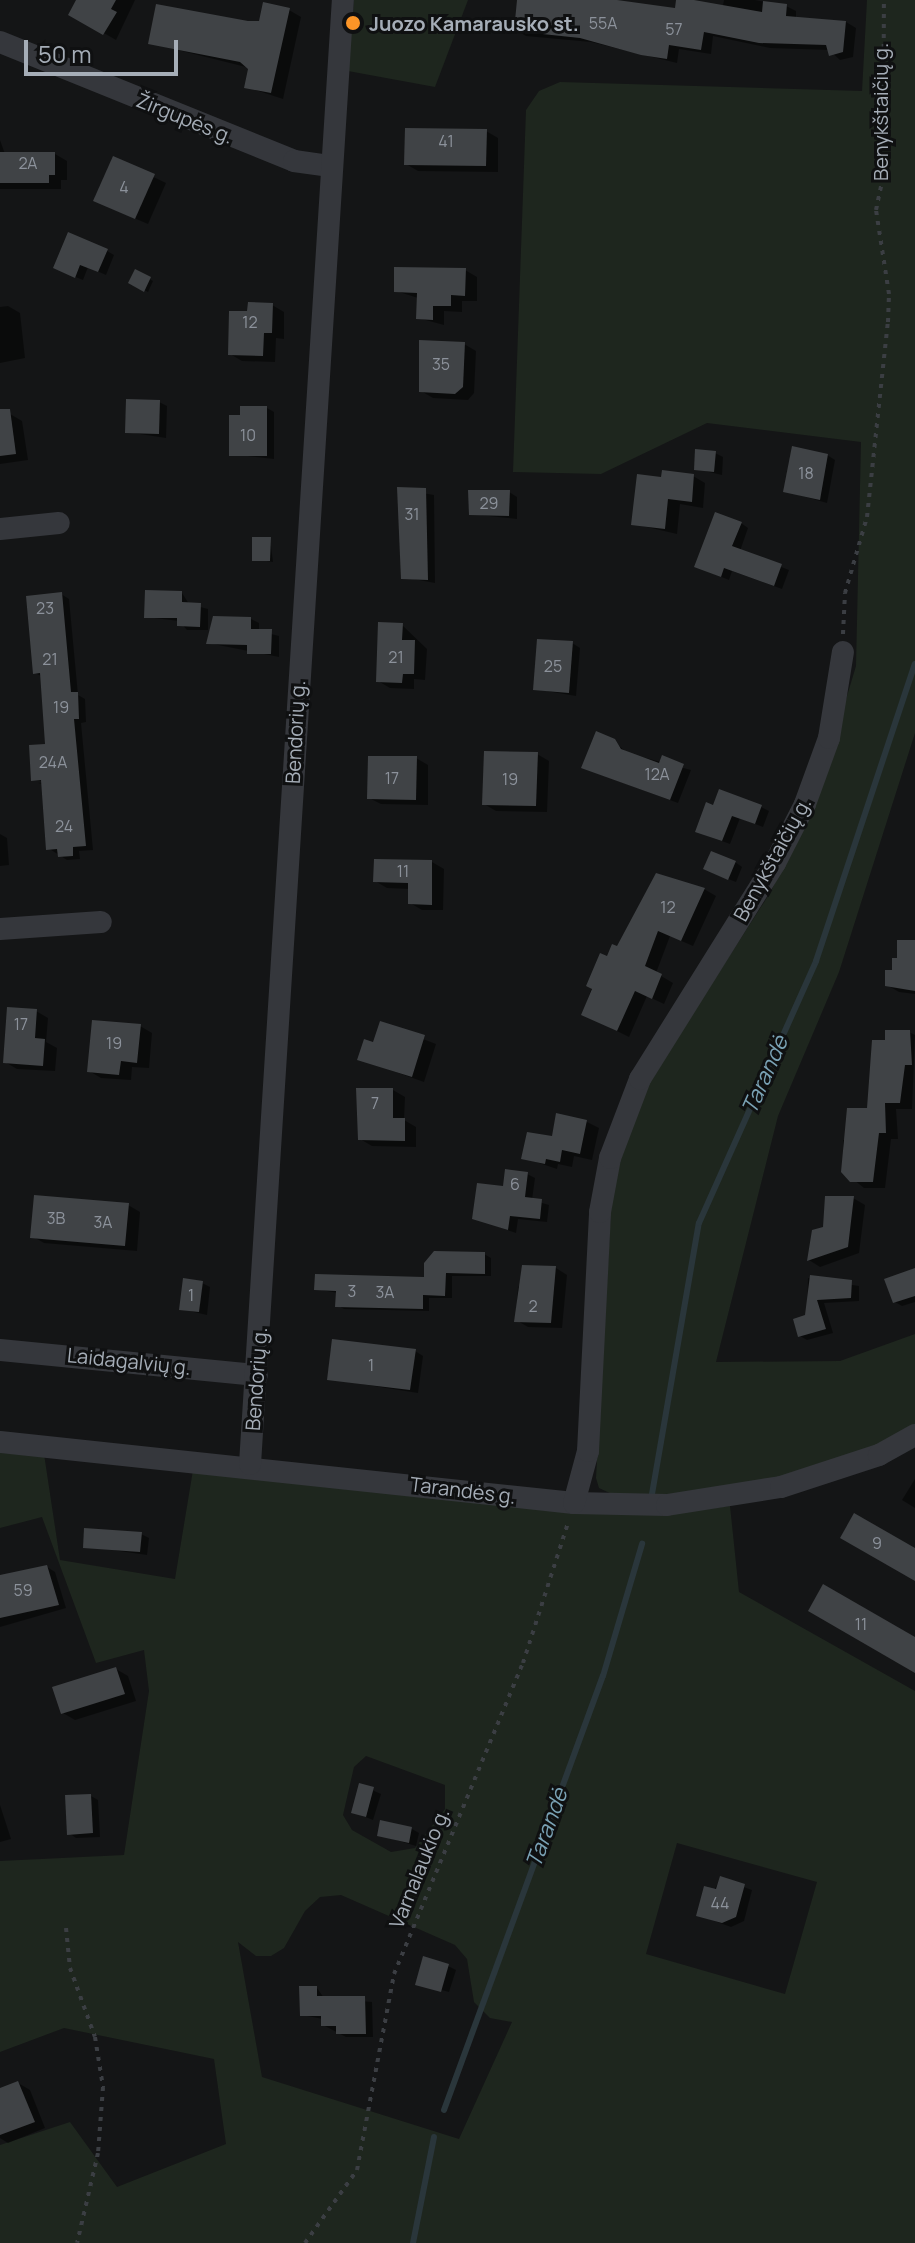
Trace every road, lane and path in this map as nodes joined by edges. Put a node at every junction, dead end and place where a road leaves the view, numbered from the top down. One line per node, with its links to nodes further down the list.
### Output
1 (343, 0): 4 (street, Bendorių g.)
2 (884, 0): 7 (path, Benykštaičių g.)
3 (1, 45): 4 (street, Žirgupės g.)
4 (329, 166): 11 (street, Bendorių g.)
5 (59, 523): 6 (street)
6 (0, 529)
7 (843, 652): 15 (street, Benykštaičių g.)
8 (101, 922): 9 (street)
9 (0, 929)
10 (0, 1350): 11 (street, Laidagalvių g.)
11 (257, 1375): 14 (street, Bendorių g.)
12 (915, 1435): 15 (street, Tarandės g.)
13 (0, 1442): 14 (street, Tarandės g.)
14 (250, 1464): 15 (street, Tarandės g.)
15 (574, 1503): 18 (path, Varnalaukio g.)
16 (66, 1928): 17 (path)
17 (77, 2243)
18 (305, 2243)

